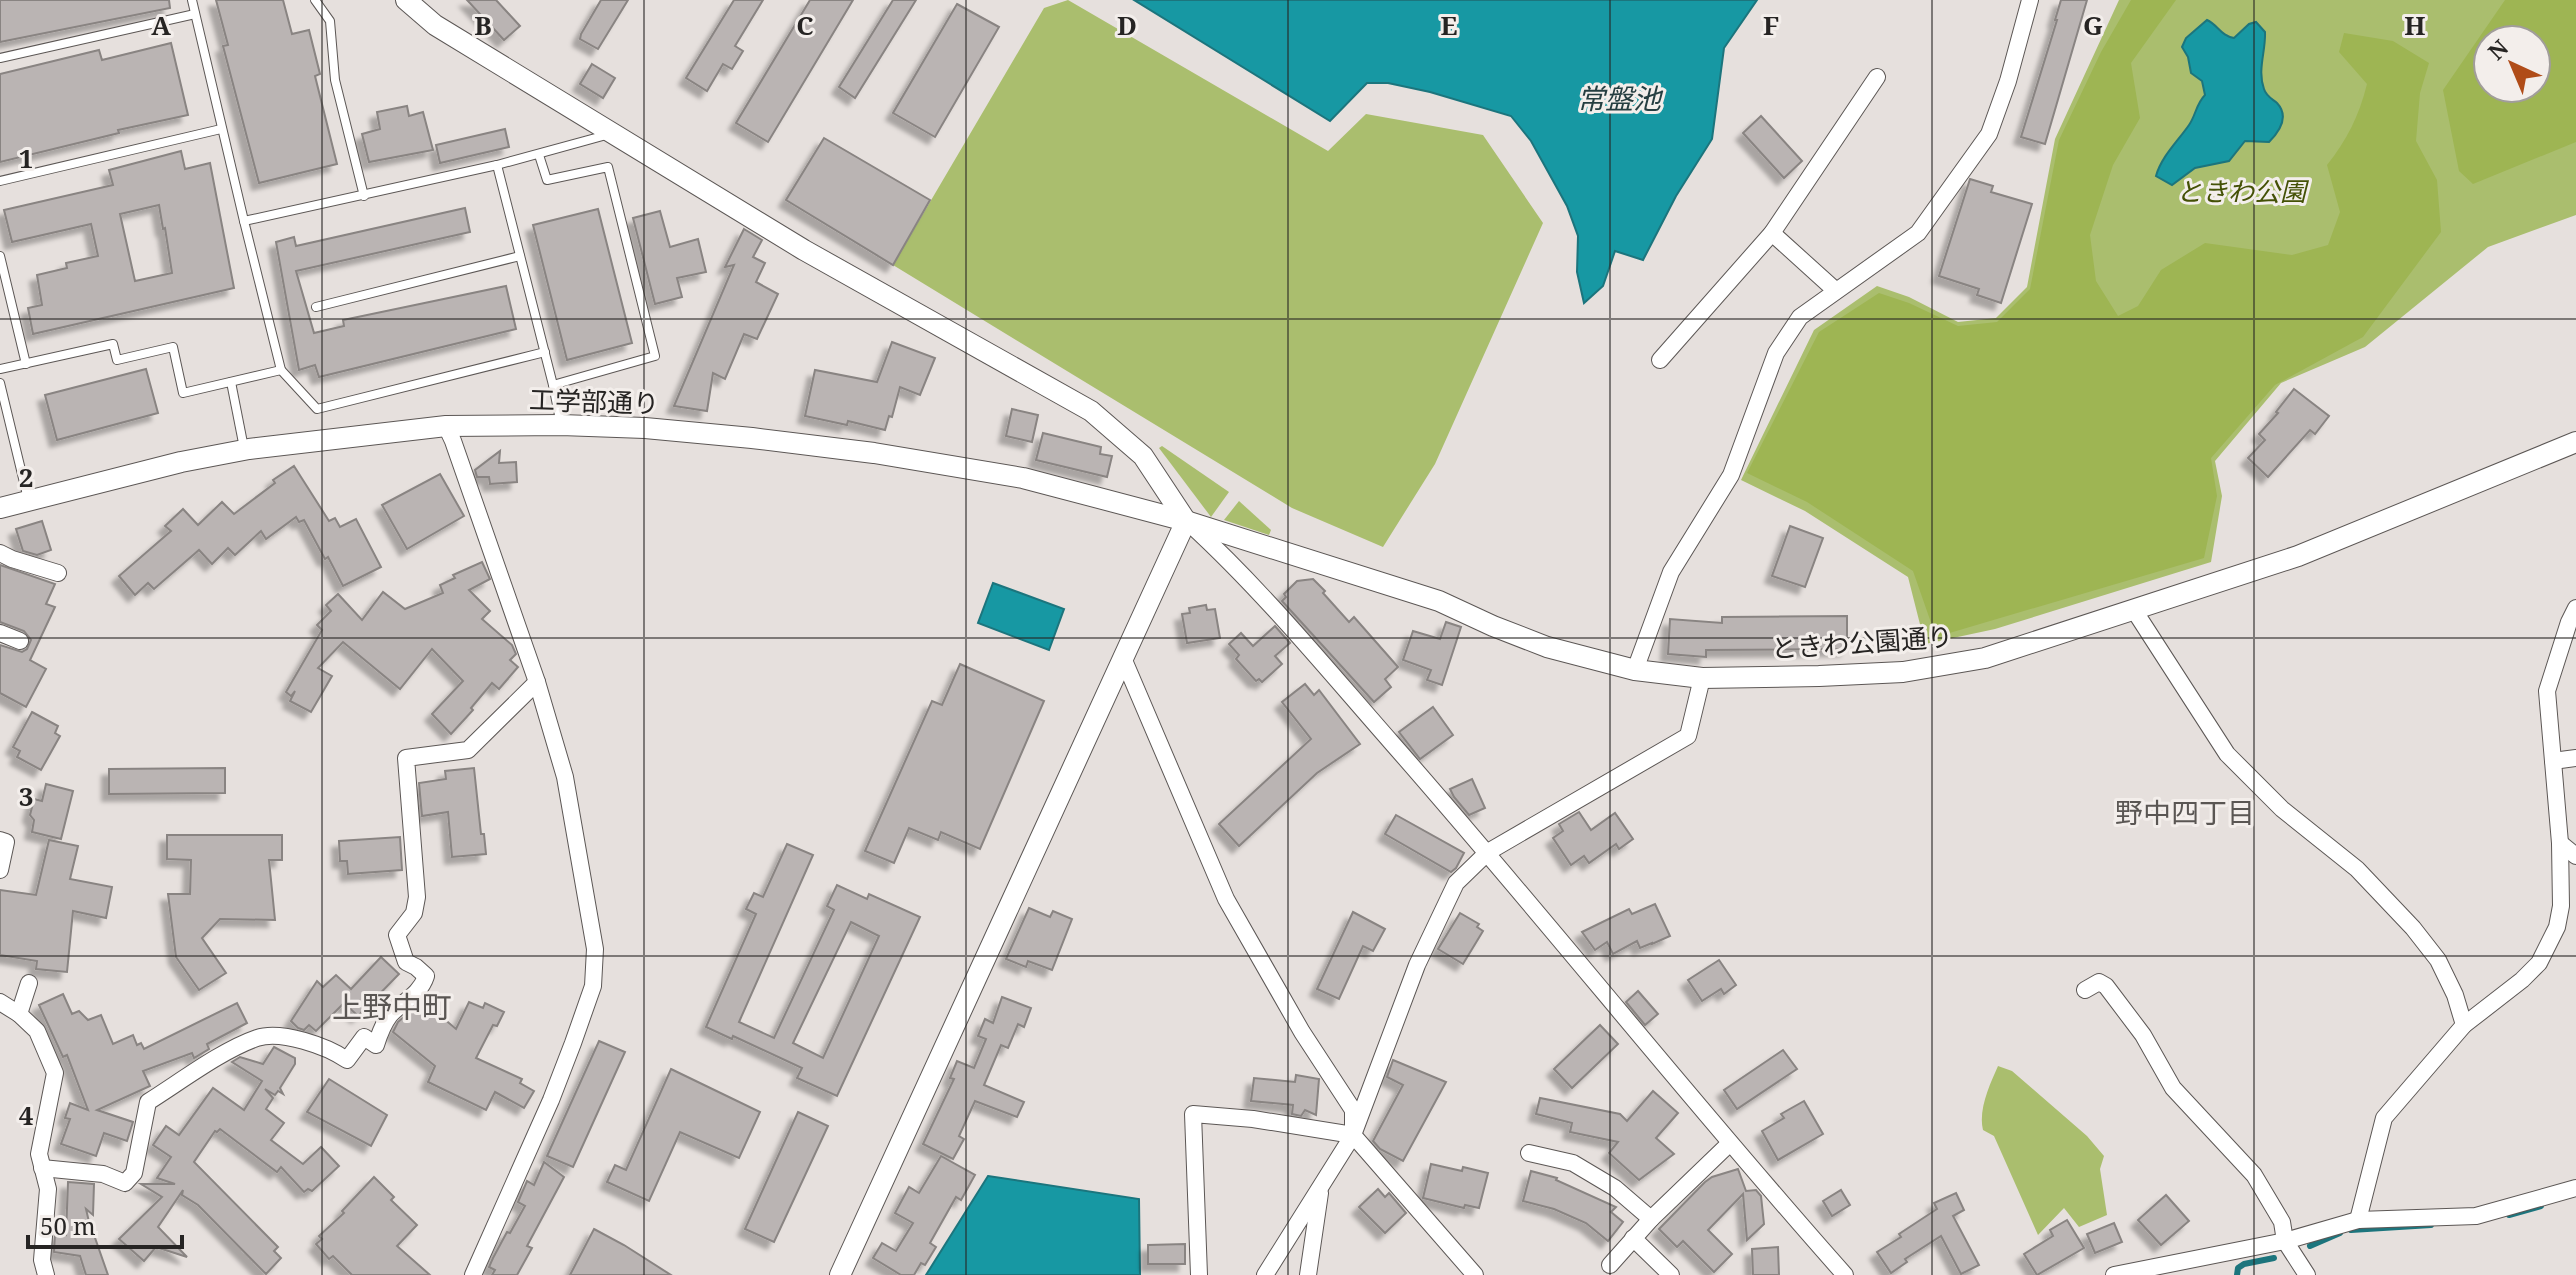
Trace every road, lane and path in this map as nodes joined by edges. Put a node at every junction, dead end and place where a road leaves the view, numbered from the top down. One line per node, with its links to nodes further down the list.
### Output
1 (192, 0): 5 (lane)
2 (315, 0): 13 (lane)
3 (406, 0): 9 (street)
4 (2030, 0): 18 (street)
5 (195, 14): 6 (lane); 8 (lane)
6 (0, 58)
7 (1877, 77): 15 (street)
8 (221, 129): 12 (lane); 14 (lane)
9 (610, 134): 10 (lane); 34 (street)
10 (539, 155): 11 (lane); 27 (lane)
11 (497, 165): 13 (lane); 17 (lane)
12 (0, 181)
13 (364, 196): 14 (lane)
14 (244, 221): 24 (lane)
15 (1772, 233): 18 (street); 21 (street)
16 (0, 256): 22 (lane)
17 (520, 256): 19 (lane); 20 (lane)
18 (1835, 290): 42 (street)
19 (316, 307)
20 (545, 352): 24 (lane); 27 (lane)
21 (1660, 360)
22 (26, 364): 23 (lane); 25 (lane)
23 (0, 369)
24 (281, 370): 25 (lane)
25 (231, 382): 31 (lane)
26 (0, 383): 32 (lane)
27 (553, 385): 28 (lane)
28 (561, 425): 29 (street, 工学部通り); 34 (street, 工学部通り)
29 (446, 426): 31 (street, 工学部通り); 44 (street)
30 (2576, 442): 38 (street, ときわ公園通り)
31 (245, 450): 32 (street, 工学部通り)
32 (28, 500): 33 (street, 工学部通り)
33 (0, 508)
34 (1186, 521): 41 (street); 42 (street, ときわ公園通り); 49 (street)
35 (0, 553): 36 (street)
36 (58, 573)
37 (2576, 608): 46 (street)
38 (2134, 610): 43 (street, ときわ公園通り); 56 (street)
39 (0, 633): 40 (street)
40 (20, 641)
41 (1123, 658): 57 (street); 70 (street)
42 (1635, 670): 43 (street, ときわ公園通り)
43 (1702, 678): 49 (street)
44 (537, 682): 60 (street); 69 (street)
45 (2576, 758): 46 (street)
46 (2553, 761): 48 (street)
47 (0, 840): 51 (street)
48 (2560, 843): 50 (street); 56 (street)
49 (1488, 852): 57 (street); 58 (street)
50 (2576, 856)
51 (0, 870)
52 (29, 983): 55 (street)
53 (2085, 990): 66 (street)
54 (0, 1002): 55 (street)
55 (19, 1014): 60 (street)
56 (2464, 1025): 64 (street)
57 (1353, 1135): 61 (street); 71 (street); 74 (street)
58 (1730, 1143): 63 (street); 76 (street)
59 (1529, 1153): 63 (street)
60 (42, 1168): 68 (street)
61 (1321, 1187): 72 (street); 73 (street)
62 (2576, 1188): 64 (street)
63 (1651, 1219): 65 (street)
64 (2358, 1220): 66 (street)
65 (1633, 1238): 67 (street); 75 (street)
66 (2285, 1241): 77 (street); 78 (street)
67 (1610, 1265)
68 (46, 1275)
69 (473, 1275)
70 (840, 1275)
71 (1199, 1275)
72 (1265, 1275)
73 (1308, 1275)
74 (1475, 1275)
75 (1671, 1275)
76 (1845, 1275)
77 (2114, 1275)
78 (2307, 1275)

